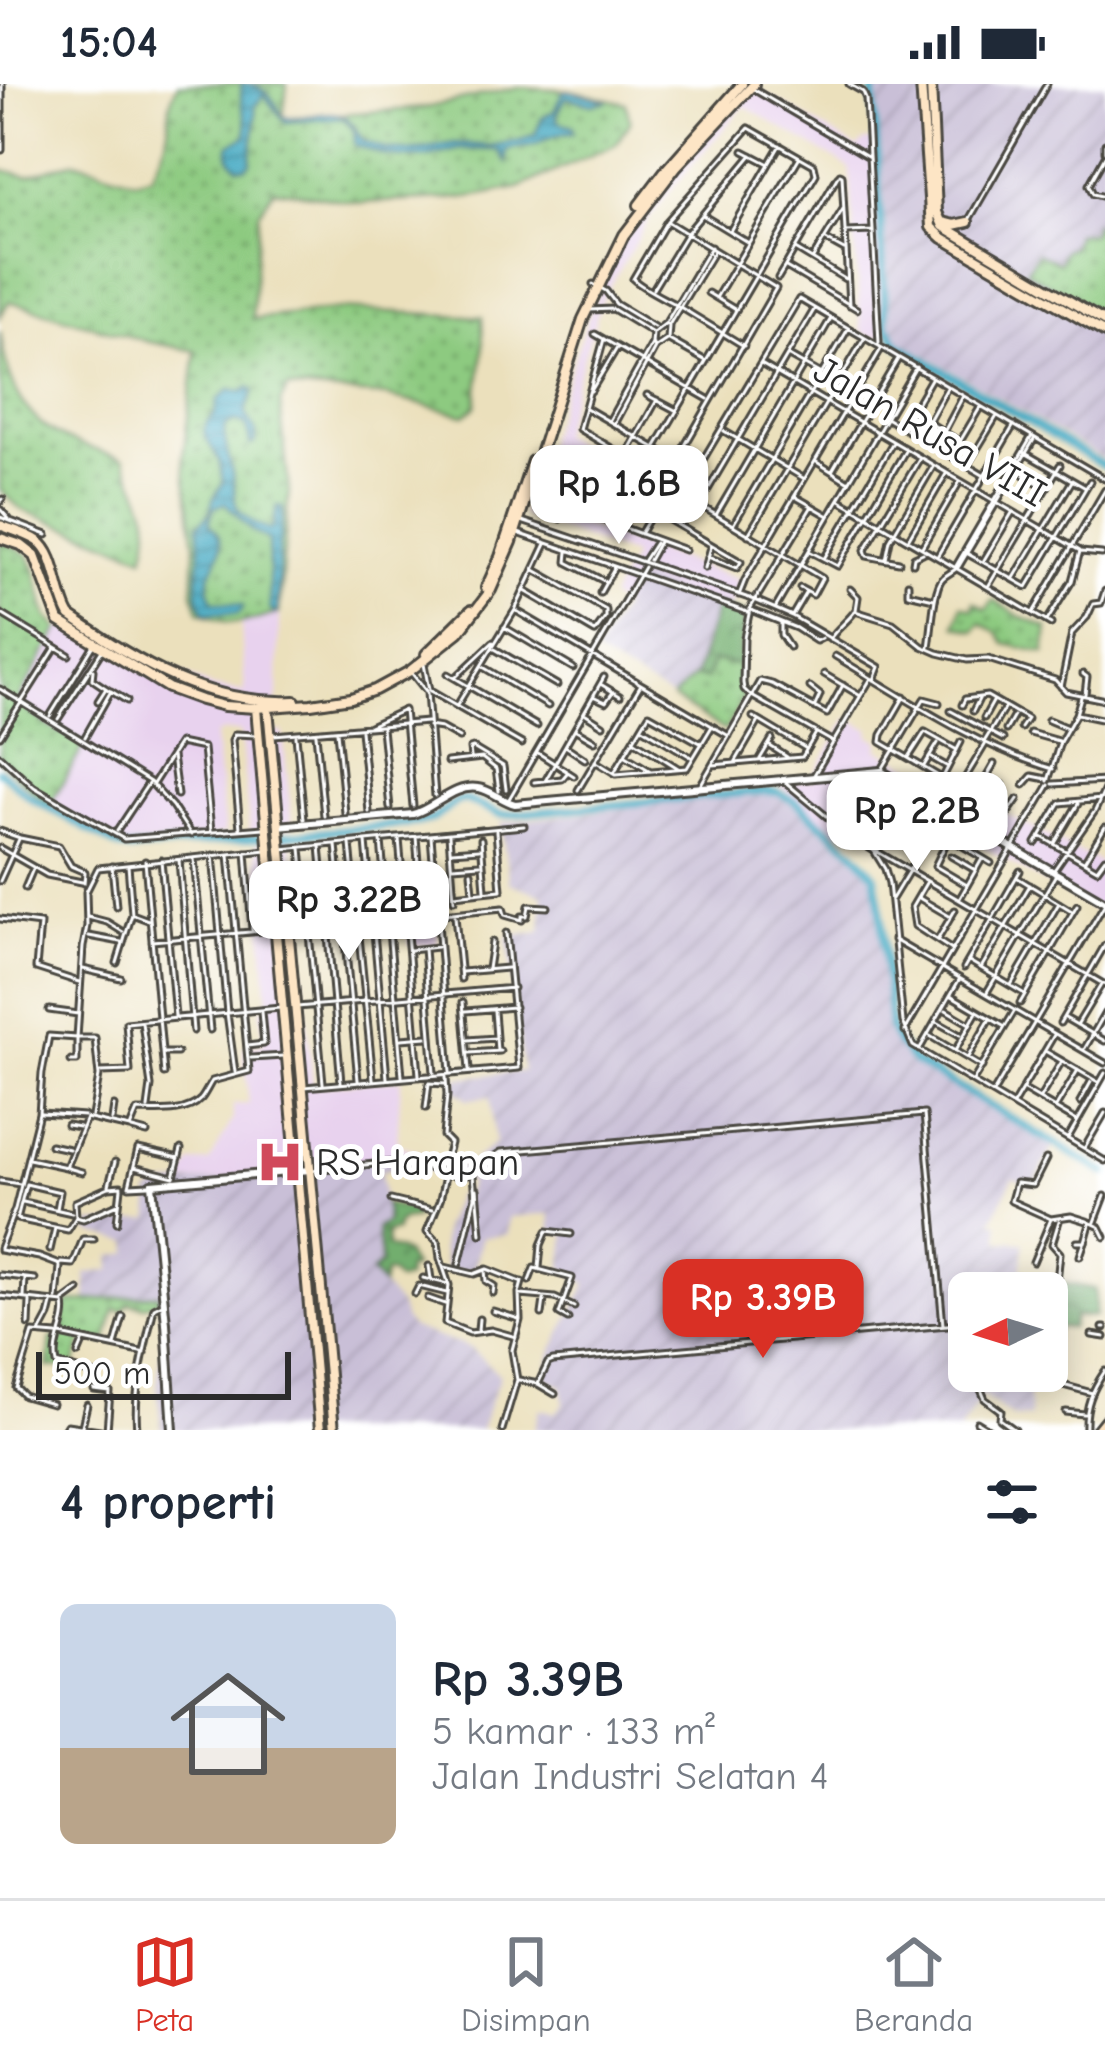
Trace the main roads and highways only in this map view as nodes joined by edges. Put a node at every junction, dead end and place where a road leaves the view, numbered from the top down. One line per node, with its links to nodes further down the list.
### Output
1 (921, 84): 6 (main road)
2 (931, 84): 4 (main road)
3 (749, 85): 10 (main road)
4 (940, 222): 5 (main road); 6 (main road)
5 (968, 222)
6 (956, 240): 7 (main road); 8 (main road)
7 (1105, 322)
8 (1105, 333)
9 (0, 521): 12 (main road)
10 (511, 536): 12 (main road); 12 (main road)
11 (0, 538): 12 (main road)
12 (264, 705): 13 (main road); 14 (main road)
13 (269, 724): 14 (main road); 15 (main road)
14 (258, 729): 16 (main road)
15 (285, 902): 16 (main road); 17 (main road)
16 (272, 903): 18 (main road)
17 (305, 1111): 18 (main road); 21 (main road)
18 (291, 1112): 20 (main road)
19 (1105, 1420): 22 (main road)
20 (320, 1430)
21 (334, 1430)
22 (1097, 1430)

